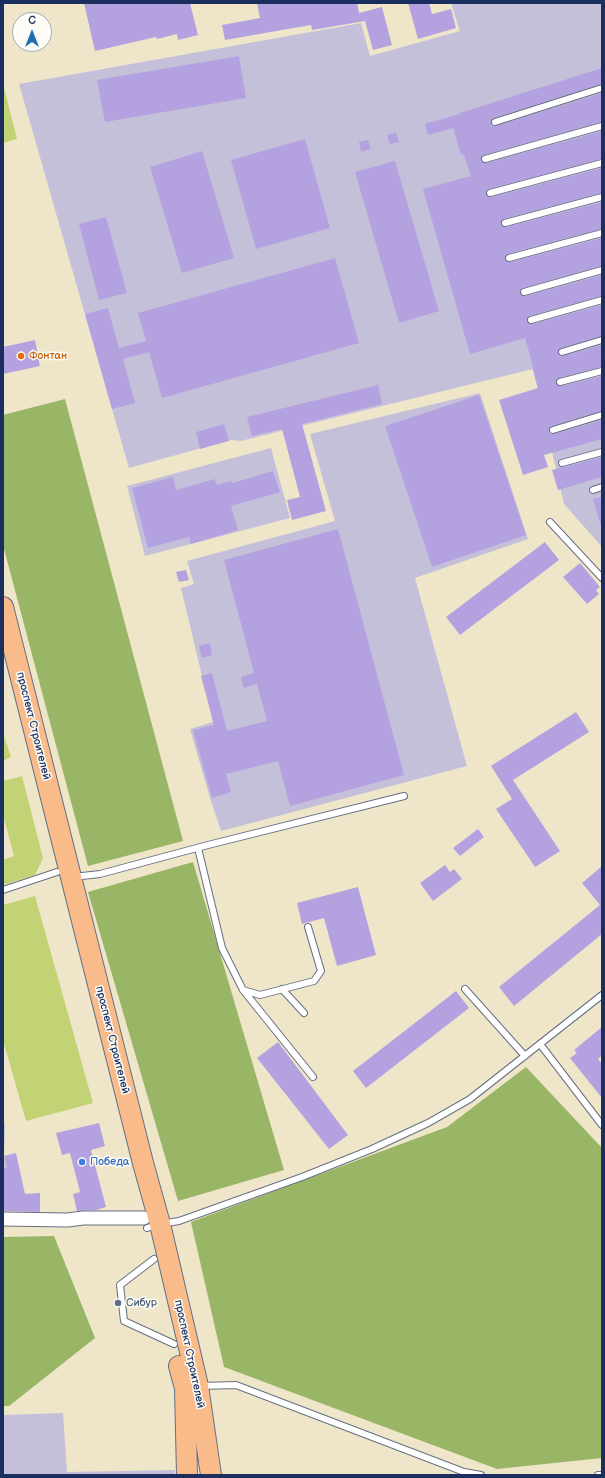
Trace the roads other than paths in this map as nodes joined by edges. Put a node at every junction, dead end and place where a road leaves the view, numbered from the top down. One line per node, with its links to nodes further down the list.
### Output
1 (602, 88): 2 (lane)
2 (495, 122)
3 (602, 126): 4 (lane)
4 (485, 159)
5 (602, 163): 6 (lane)
6 (490, 193)
7 (602, 197): 8 (lane)
8 (505, 223)
9 (602, 233): 10 (lane)
10 (509, 258)
11 (602, 270): 12 (lane)
12 (524, 292)
13 (602, 300): 14 (lane)
14 (531, 320)
15 (602, 340): 16 (lane)
16 (562, 352)
17 (602, 371): 18 (lane)
18 (560, 382)
19 (602, 415): 20 (lane)
20 (553, 430)
21 (602, 452): 22 (lane)
22 (562, 463)
23 (602, 488): 24 (lane)
24 (593, 490)
25 (550, 522): 26 (lane)
26 (602, 577)
27 (3, 607): 31 (main road, проспект Строителей)
28 (3, 658): 31 (main road, проспект Строителей)
29 (404, 796): 30 (lane)
30 (198, 848): 31 (lane); 35 (lane)
31 (64, 875): 32 (lane); 44 (main road, проспект Строителей)
32 (3, 890)
33 (308, 927): 36 (lane)
34 (465, 989): 40 (lane)
35 (243, 990): 36 (lane); 41 (lane)
36 (282, 990): 38 (lane)
37 (602, 995): 39 (lane)
38 (304, 1013)
39 (540, 1044): 40 (lane); 42 (lane)
40 (525, 1056): 44 (lane)
41 (313, 1077)
42 (602, 1125)
43 (3, 1219): 44 (street)
44 (150, 1223): 45 (main road, проспект Строителей); 47 (main road, проспект Строителей)
45 (154, 1259): 46 (main road, проспект Строителей); 46 (lane)
46 (174, 1344): 47 (main road, проспект Строителей)
47 (191, 1387): 48 (main road, проспект Строителей); 49 (main road, проспект Строителей); 50 (lane)
48 (211, 1470): 49 (street)
49 (186, 1471)
50 (481, 1475)
51 (598, 1475): 52 (lane)
52 (602, 1475)

